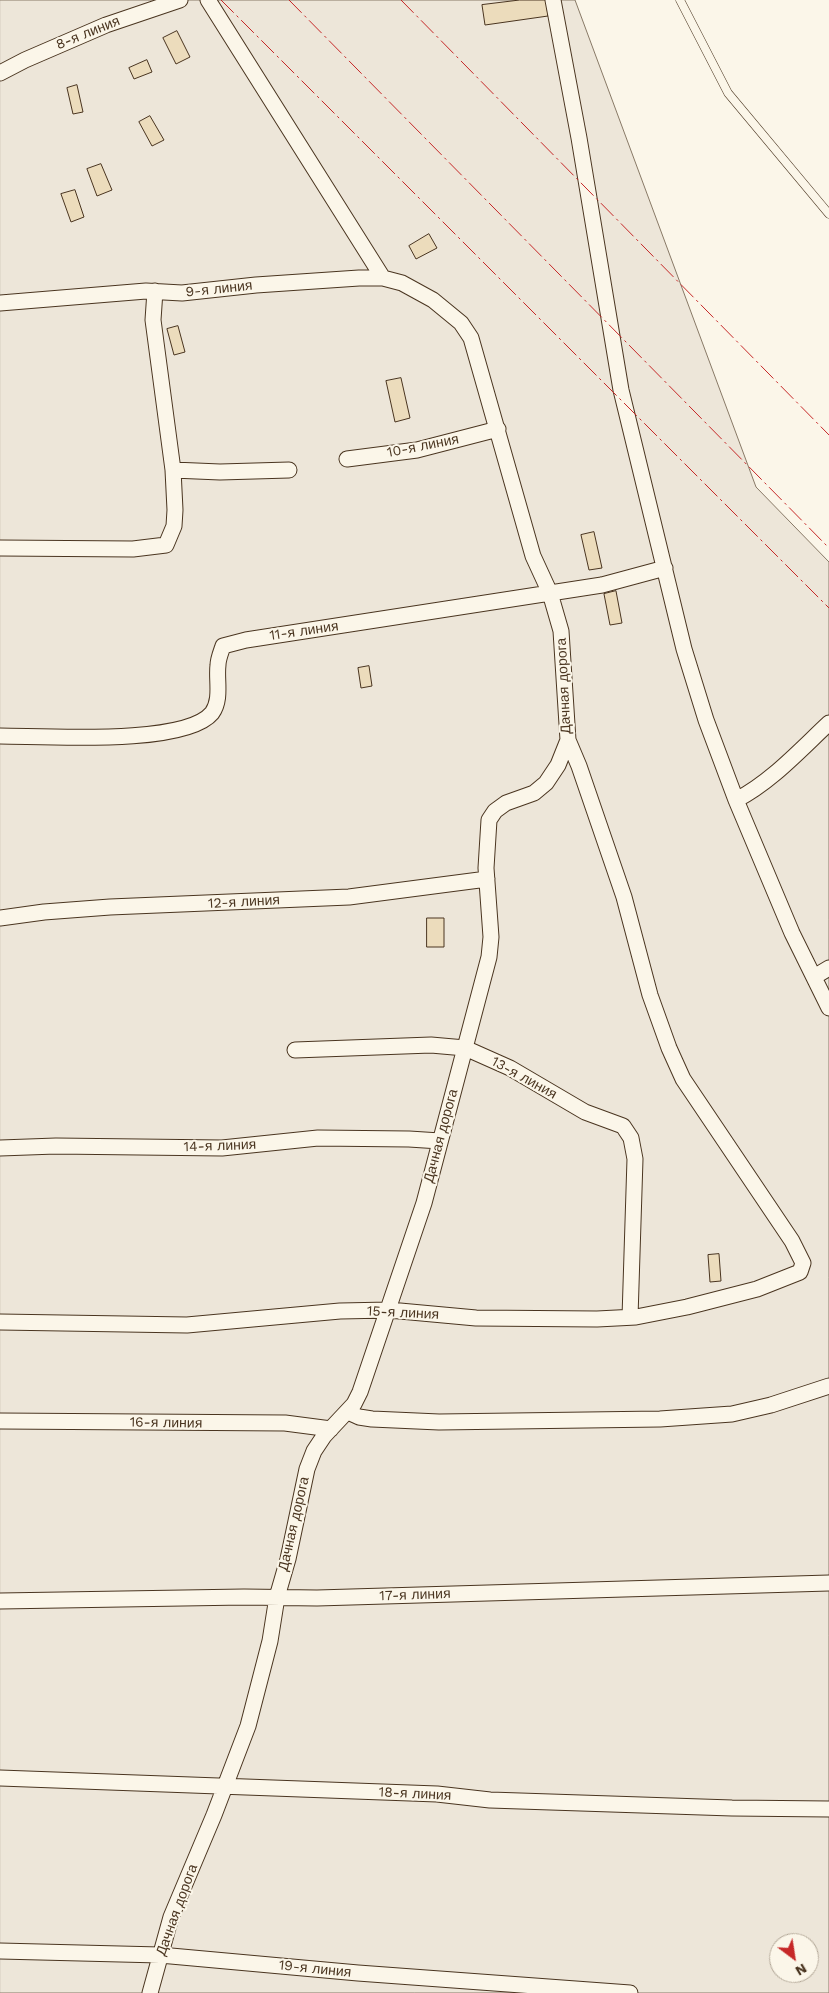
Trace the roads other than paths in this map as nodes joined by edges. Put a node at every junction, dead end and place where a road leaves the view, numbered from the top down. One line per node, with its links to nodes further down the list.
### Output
1 (180, 0): 5 (street, 8-я линия)
2 (208, 0): 7 (street)
3 (553, 0): 16 (street)
4 (680, 0): 6 (lane)
5 (0, 73)
6 (829, 214)
7 (383, 278): 8 (street, 9-я линия); 9 (street, 9-я линия)
8 (155, 291): 10 (street, 9-я линия); 13 (street)
9 (433, 300): 11 (street, Дачная дорога)
10 (0, 303)
11 (498, 429): 12 (street, 10-я линия); 17 (street, Дачная дорога)
12 (346, 459)
13 (173, 470): 14 (street); 15 (street)
14 (289, 470)
15 (0, 548)
16 (665, 568): 17 (street, 11-я линия); 21 (street)
17 (550, 593): 19 (street, 11-я линия); 20 (street, Дачная дорога)
18 (829, 723): 21 (street)
19 (0, 736)
20 (568, 740): 22 (street, Дачная дорога); 32 (street, 15-я линия)
21 (736, 800): 25 (street)
22 (487, 879): 23 (street, 12-я линия); 27 (street, Дачная дорога)
23 (0, 918)
24 (829, 968): 25 (street)
25 (814, 977): 26 (street)
26 (829, 1008)
27 (465, 1048): 28 (street, 13-я линия); 29 (street, Дачная дорога); 32 (street, 13-я линия)
28 (295, 1050)
29 (440, 1141): 30 (street, 14-я линия); 31 (street, Дачная дорога)
30 (0, 1148)
31 (389, 1310): 32 (street, 15-я линия); 33 (street, 15-я линия); 35 (street, Дачная дорога)
32 (630, 1317)
33 (0, 1322)
34 (829, 1386): 35 (street)
35 (348, 1412): 37 (street, Дачная дорога)
36 (0, 1421): 37 (street, 16-я линия)
37 (332, 1428): 39 (street, Дачная дорога)
38 (829, 1583): 39 (street, 17-я линия)
39 (276, 1597): 40 (street, 17-я линия); 42 (street, Дачная дорога)
40 (0, 1601)
41 (0, 1778): 42 (street, 18-я линия)
42 (224, 1785): 43 (street, 18-я линия); 45 (street, Дачная дорога)
43 (829, 1809)
44 (0, 1951): 45 (street, 19-я линия)
45 (160, 1955): 46 (street, Дачная дорога); 47 (street, 19-я линия)
46 (150, 1993)
47 (630, 1993)

